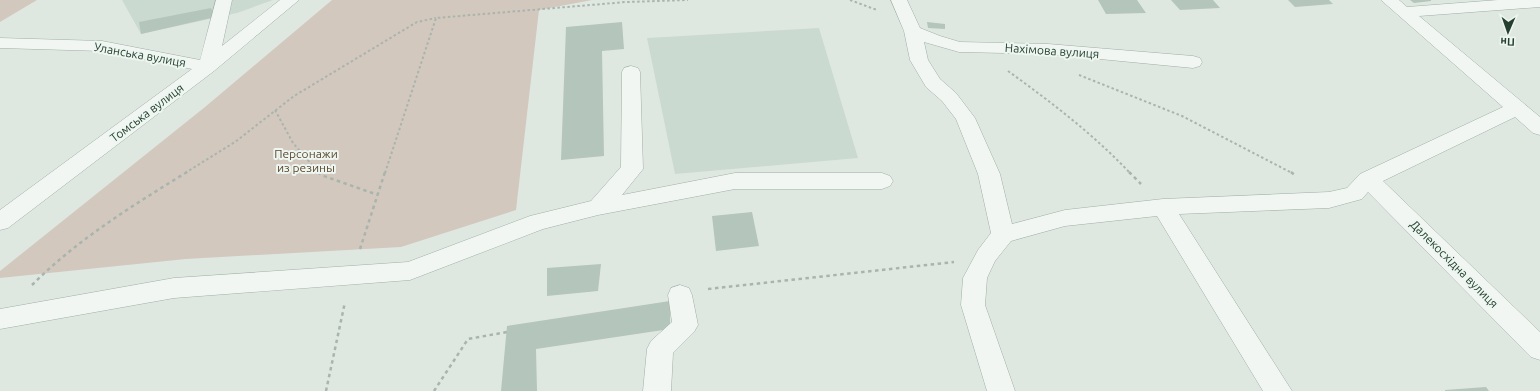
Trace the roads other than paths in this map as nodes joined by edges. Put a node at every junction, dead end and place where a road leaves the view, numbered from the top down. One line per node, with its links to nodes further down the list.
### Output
1 (224, 0): 10 (street)
2 (291, 0): 10 (street, Томська вулиця)
3 (899, 0): 7 (street)
4 (1389, 0): 6 (street)
5 (1540, 2): 6 (street)
6 (1404, 12): 12 (street)
7 (914, 31): 9 (street, Нахімова вулиця); 19 (street)
8 (0, 43): 10 (street, Уланська вулиця)
9 (1193, 62)
10 (207, 67): 18 (street, Томська вулиця)
11 (631, 72): 16 (street)
12 (1517, 108): 13 (street); 14 (street)
13 (1540, 128)
14 (1368, 179): 17 (street); 22 (street, Далекосхідна вулиця)
15 (882, 182): 16 (street)
16 (598, 207): 21 (street)
17 (1163, 207): 19 (street); 25 (street)
18 (0, 222)
19 (1003, 236): 24 (street)
20 (680, 295): 23 (street)
21 (1, 319)
22 (1540, 349)
23 (657, 391)
24 (1001, 391)
25 (1278, 391)

